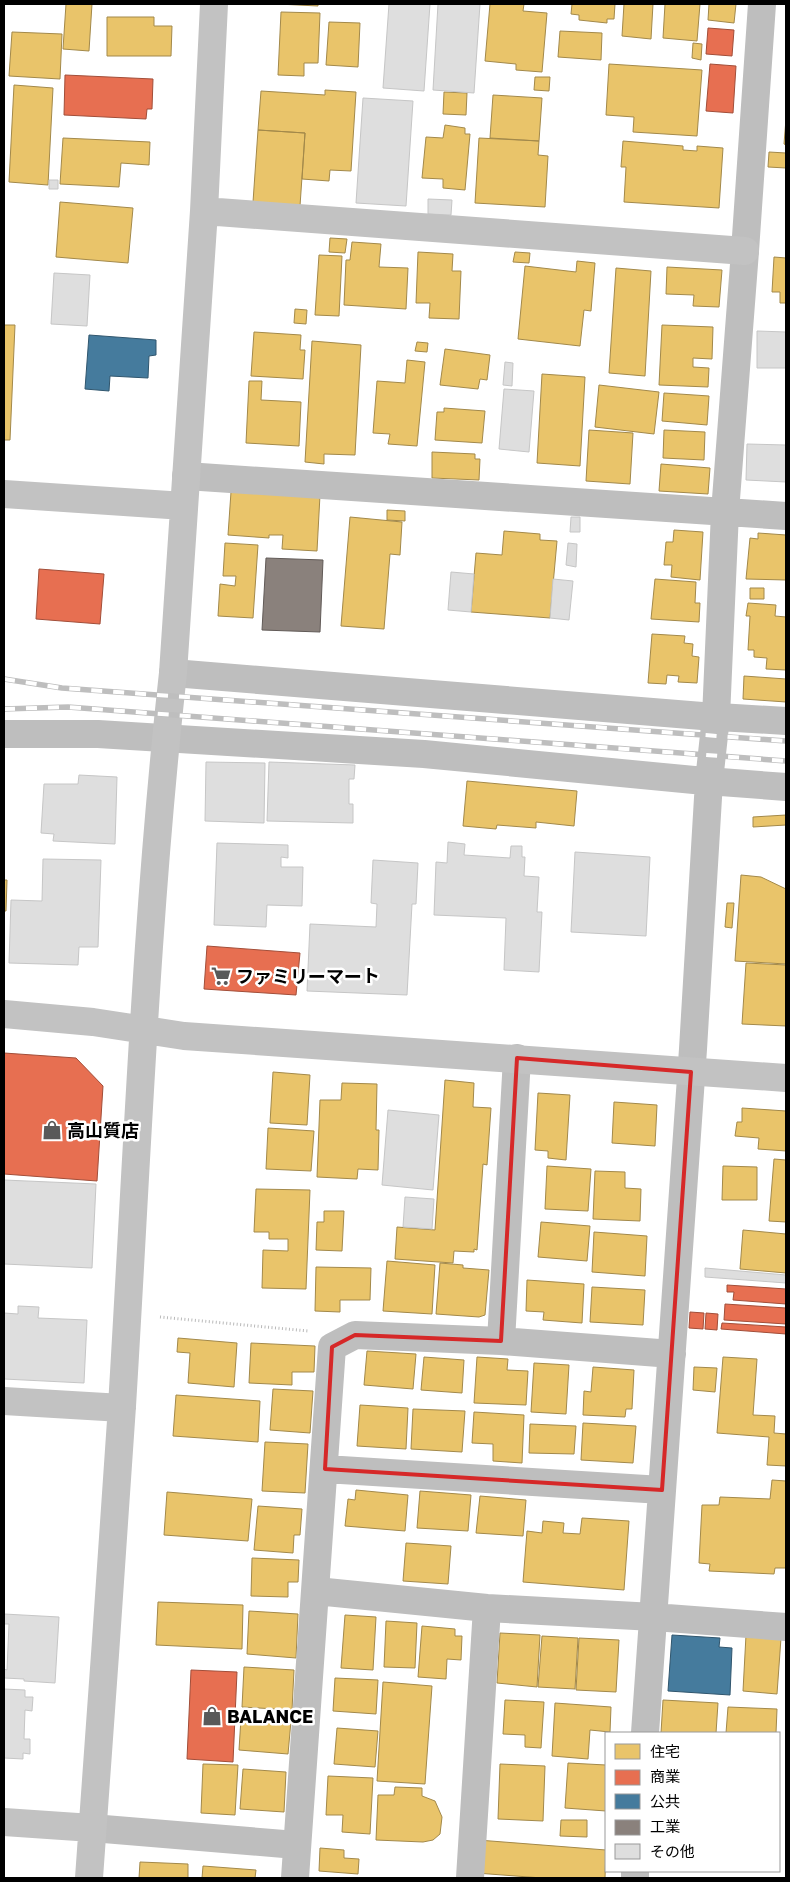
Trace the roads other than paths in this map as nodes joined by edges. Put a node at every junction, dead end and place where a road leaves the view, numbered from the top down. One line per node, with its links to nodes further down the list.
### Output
1 (214, 4): 3 (street)
2 (762, 4): 4 (street)
3 (204, 212): 4 (street); 5 (street)
4 (745, 250): 8 (street)
5 (186, 476): 7 (street); 8 (street)
6 (4, 494): 7 (street)
7 (184, 506): 10 (street)
8 (725, 512): 9 (street); 11 (street)
9 (786, 516)
10 (173, 673): 11 (street); 14 (street)
11 (716, 717): 12 (street); 15 (street)
12 (786, 722)
13 (4, 734): 14 (street)
14 (166, 738): 15 (street); 18 (street)
15 (709, 781): 16 (street); 20 (street)
16 (786, 787)
17 (4, 1014): 18 (street)
18 (144, 1029): 19 (street); 25 (street)
19 (517, 1058): 20 (street); 22 (street)
20 (691, 1072): 21 (street); 23 (street)
21 (786, 1078)
22 (501, 1340): 23 (street); 26 (street)
23 (672, 1354): 27 (street)
24 (4, 1401): 25 (street)
25 (122, 1408): 34 (street)
26 (325, 1469): 27 (street); 28 (street)
27 (662, 1490): 30 (street)
28 (316, 1591): 29 (street); 35 (street)
29 (487, 1608): 30 (street); 38 (street)
30 (654, 1617): 31 (street); 32 (street)
31 (786, 1627)
32 (645, 1732)
33 (4, 1822): 34 (street)
34 (92, 1828): 35 (street); 36 (street)
35 (296, 1845): 37 (street)
36 (89, 1878)
37 (295, 1878)
38 (470, 1878)

